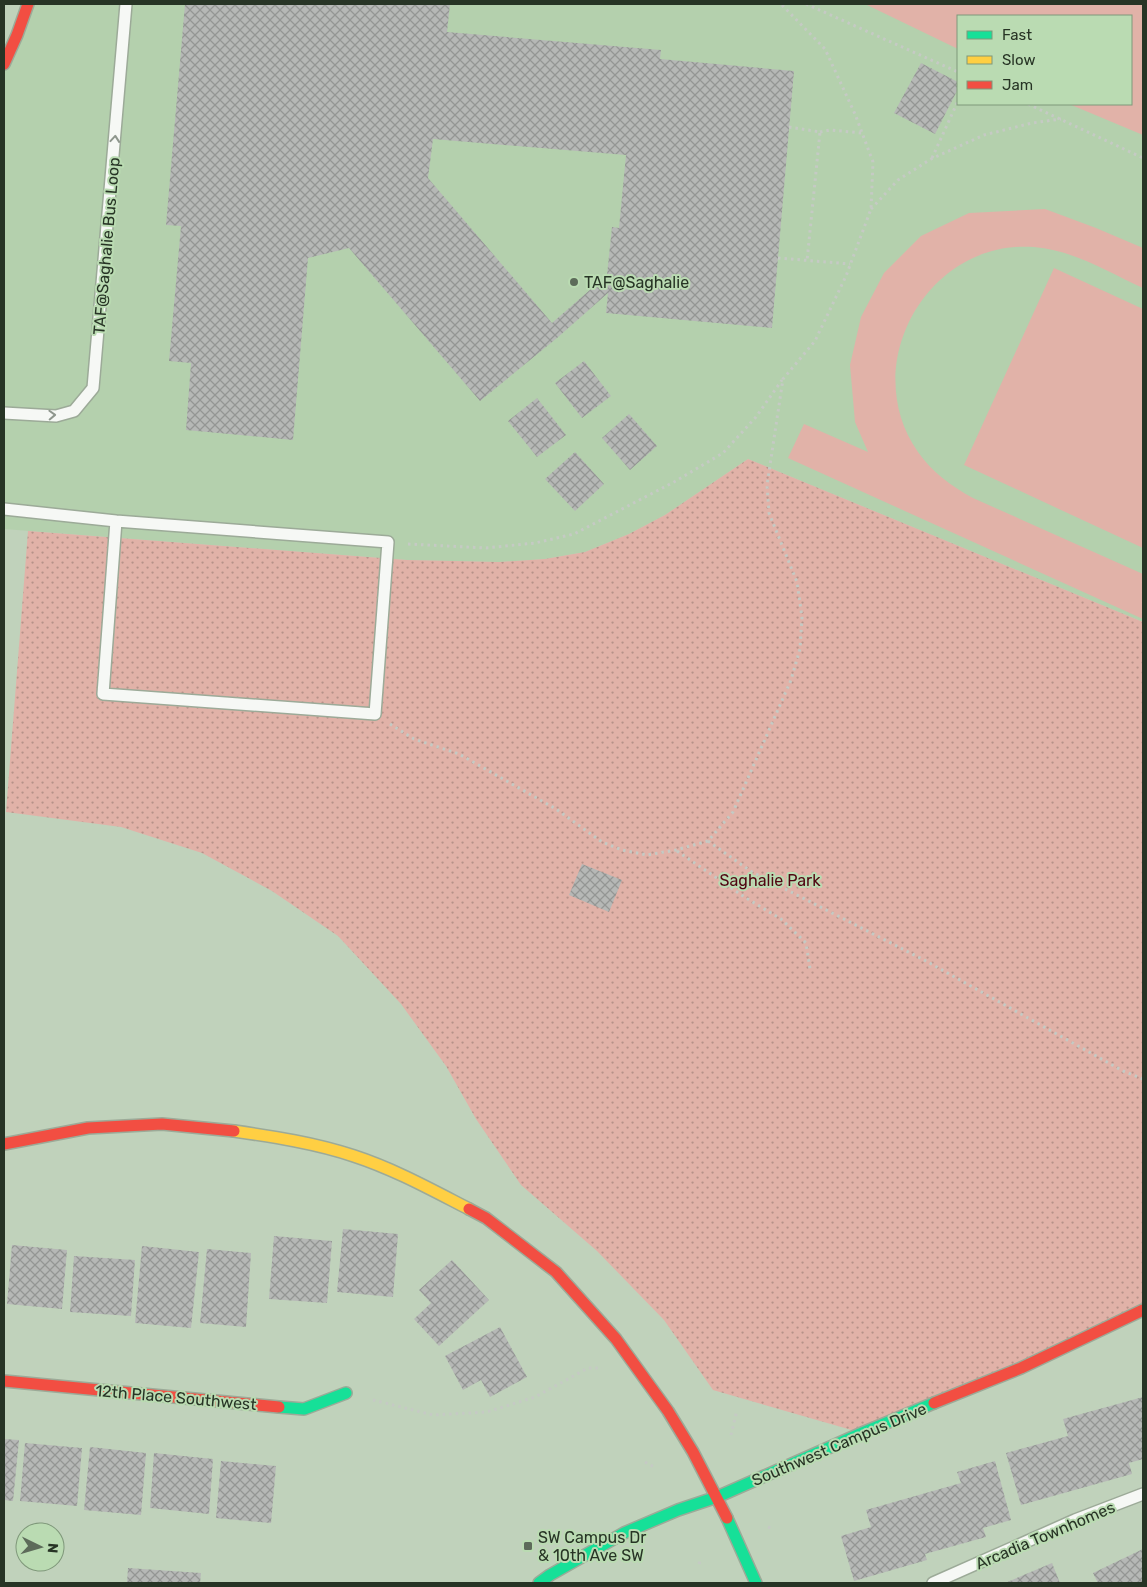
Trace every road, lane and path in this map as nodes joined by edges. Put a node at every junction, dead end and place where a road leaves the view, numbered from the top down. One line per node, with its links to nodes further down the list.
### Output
1 (28, 4): 5 (street)
2 (126, 4): 20 (lane, TAF@Saghalie Bus Loop, one-way to 2)
3 (781, 4): 12 (path)
4 (806, 4): 6 (path)
5 (4, 64)
6 (957, 72)
7 (957, 103): 13 (path)
8 (1030, 105): 9 (path)
9 (1061, 118): 13 (path); 14 (path)
10 (789, 127): 11 (path)
11 (820, 132): 12 (path); 17 (path)
12 (862, 133): 15 (path)
13 (932, 158): 15 (path)
14 (1143, 158)
15 (871, 209): 18 (path)
16 (778, 258): 17 (path)
17 (807, 261): 18 (path)
18 (850, 264): 19 (path)
19 (783, 379): 23 (path); 25 (path)
20 (4, 413)
21 (4, 509): 22 (lane)
22 (116, 521): 23 (lane); 24 (lane)
23 (388, 542): 24 (lane)
24 (375, 714): 26 (path)
25 (708, 841): 26 (path); 28 (path)
26 (676, 850): 27 (path)
27 (810, 969)
28 (1143, 1079)
29 (4, 1144): 39 (street)
30 (1143, 1310): 39 (street, Southwest Campus Drive)
31 (611, 1368): 33 (path)
32 (4, 1381): 33 (street, 12th Place Southwest)
33 (346, 1393)
34 (737, 1410): 35 (path)
35 (731, 1435)
36 (646, 1462): 37 (path)
37 (654, 1467)
38 (1143, 1494): 44 (lane, Arcadia Townhomes)
39 (717, 1496): 45 (street, Southwest Campus Drive); 46 (street)
40 (768, 1527): 41 (path)
41 (773, 1529)
42 (700, 1558): 43 (path)
43 (699, 1564)
44 (947, 1580): 47 (lane, Arcadia Townhomes)
45 (539, 1583)
46 (756, 1583)
47 (933, 1583)

